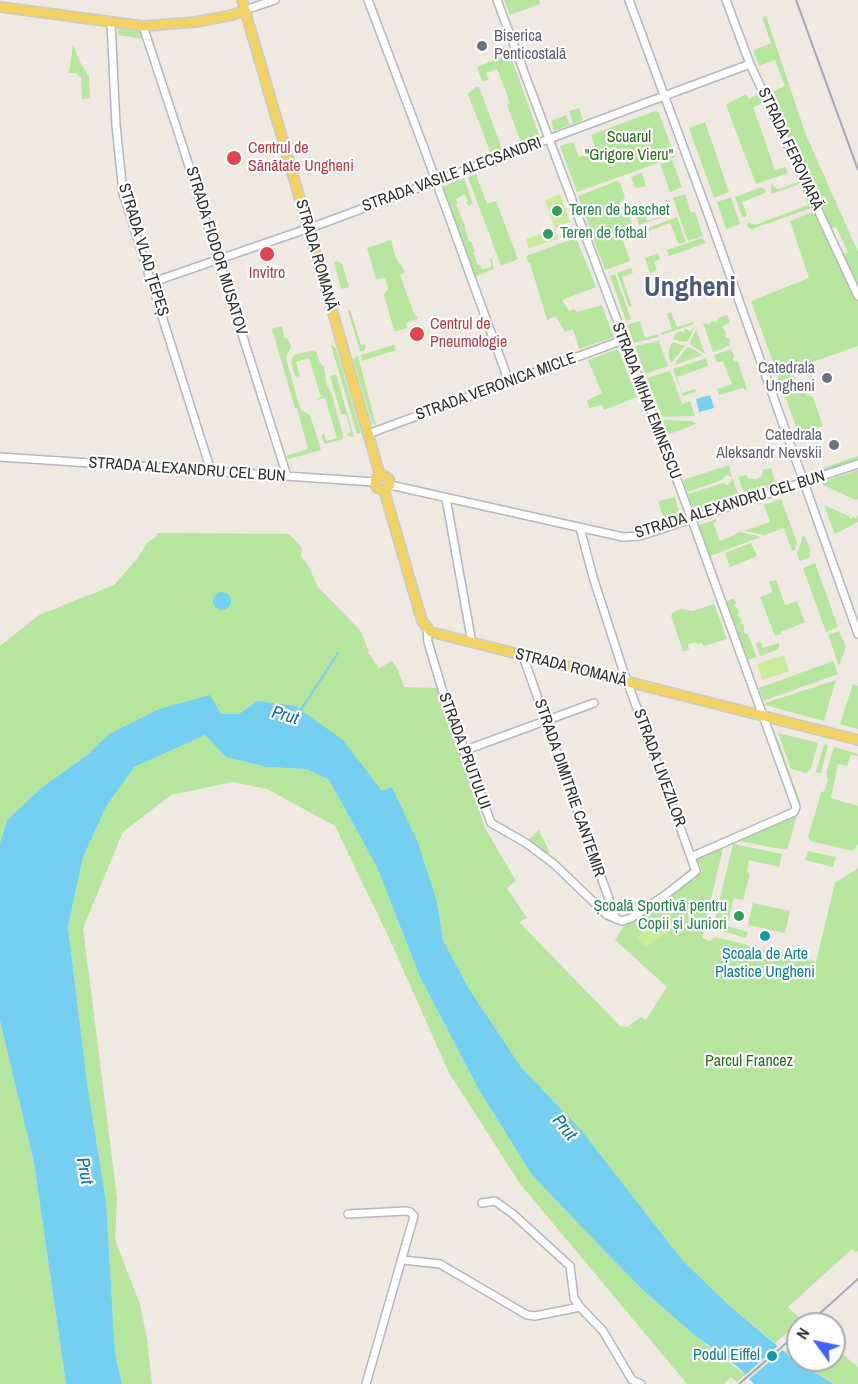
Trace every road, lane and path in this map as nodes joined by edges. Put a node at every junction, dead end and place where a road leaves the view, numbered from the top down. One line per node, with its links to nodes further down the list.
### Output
1 (242, 0): 8 (main road, STRADA ROMANĂ)
2 (275, 0): 8 (street)
3 (368, 0): 14 (street)
4 (497, 0): 13 (street, STRADA MIHAI EMINESCU)
5 (630, 0): 12 (street)
6 (726, 0): 11 (street, STRADA FEROVIARĂ)
7 (0, 7): 9 (main road)
8 (245, 10): 10 (main road); 15 (main road, STRADA ROMANĂ)
9 (111, 23): 10 (main road); 17 (street, STRADA VLAD ŢEPEȘ)
10 (143, 26): 16 (street, STRADA FIODOR MUSATOV)
11 (750, 64): 12 (street, STRADA VASILE ALECSANDRI); 18 (street, STRADA FEROVIARĂ)
12 (665, 97): 13 (street, STRADA VASILE ALECSANDRI); 27 (street)
13 (549, 140): 14 (street, STRADA VASILE ALECSANDRI); 19 (street, STRADA MIHAI EMINESCU)
14 (436, 181): 15 (street, STRADA VASILE ALECSANDRI); 20 (street)
15 (309, 228): 16 (street, STRADA VASILE ALECSANDRI); 21 (main road, STRADA ROMANĂ)
16 (218, 260): 17 (street, STRADA VASILE ALECSANDRI); 25 (street, STRADA FIODOR MUSATOV)
17 (153, 282): 24 (street, STRADA VLAD ŢEPEȘ)
18 (858, 296)
19 (623, 340): 20 (street, STRADA VERONICA MICLE); 30 (street, STRADA MIHAI EMINESCU)
20 (509, 382): 21 (street, STRADA VERONICA MICLE)
21 (368, 434): 26 (main road, STRADA ROMANĂ)
22 (0, 458): 24 (street, STRADA ALEXANDRU CEL BUN)
23 (858, 464): 27 (street, STRADA ALEXANDRU CEL BUN)
24 (211, 471): 25 (street, STRADA ALEXANDRU CEL BUN)
25 (287, 476): 26 (street, STRADA ALEXANDRU CEL BUN)
26 (377, 478): 28 (main road)
27 (803, 483): 30 (street, STRADA ALEXANDRU CEL BUN); 33 (street)
28 (387, 488): 29 (street, STRADA ALEXANDRU CEL BUN); 32 (main road)
29 (446, 498): 31 (street, STRADA ALEXANDRU CEL BUN); 34 (street)
30 (692, 520): 31 (street, STRADA ALEXANDRU CEL BUN); 38 (street, STRADA MIHAI EMINESCU)
31 (580, 528): 36 (street, STRADA LIVEZILOR)
32 (427, 629): 34 (main road, STRADA ROMANĂ); 41 (street, STRADA PRUTULUI)
33 (858, 634)
34 (472, 643): 35 (main road, STRADA ROMANĂ)
35 (523, 656): 36 (main road, STRADA ROMANĂ); 39 (street, STRADA DIMITRIE CANTEMIR)
36 (628, 682): 38 (main road, STRADA ROMANĂ); 42 (street, STRADA LIVEZILOR)
37 (594, 703): 39 (street)
38 (764, 717): 40 (main road, STRADA ROMANĂ); 42 (street, STRADA MIHAI EMINESCU)
39 (545, 720): 41 (street); 43 (street, STRADA DIMITRIE CANTEMIR)
40 (858, 740)
41 (463, 751): 43 (street, STRADA PRUTULUI)
42 (691, 857): 43 (street, STRADA LIVEZILOR)
43 (616, 919)
44 (482, 1203): 47 (street)
45 (348, 1214): 46 (street)
46 (403, 1260): 47 (street); 49 (street)
47 (580, 1307): 48 (street)
48 (630, 1382): 50 (street)
49 (366, 1384)
50 (641, 1384)

